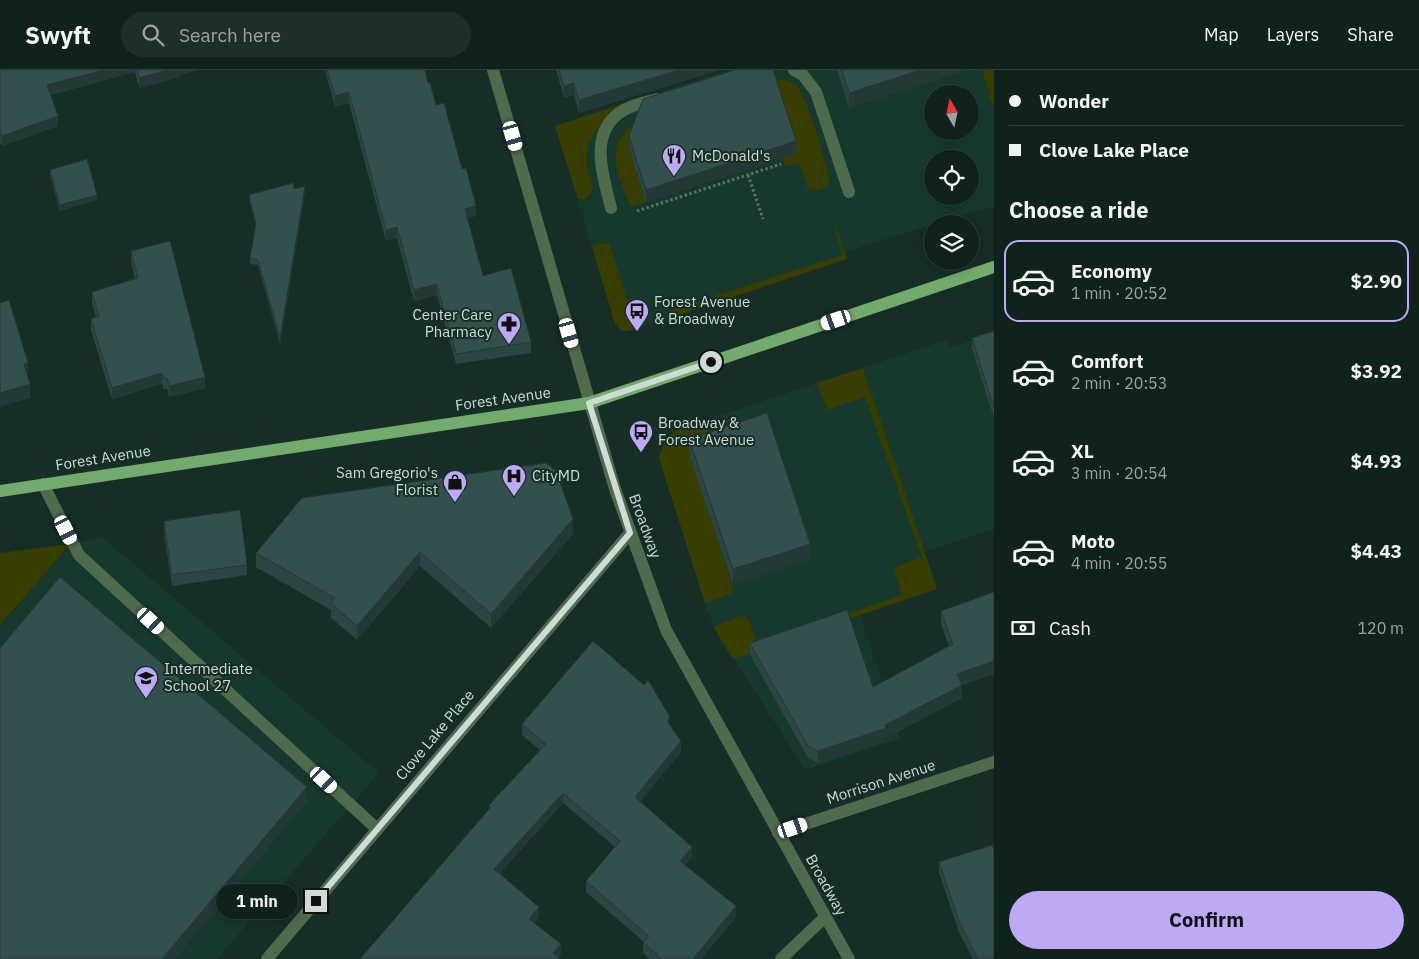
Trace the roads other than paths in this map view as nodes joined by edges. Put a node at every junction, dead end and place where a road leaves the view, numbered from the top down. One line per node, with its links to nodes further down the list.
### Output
1 (493, 70): 7 (street, Broadway)
2 (794, 70): 4 (street)
3 (672, 94): 5 (street)
4 (849, 192)
5 (611, 208)
6 (994, 267): 7 (main road, Forest Avenue)
7 (589, 403): 8 (main road, Forest Avenue); 10 (street, Broadway)
8 (43, 484): 9 (main road, Forest Avenue); 12 (street)
9 (0, 491)
10 (630, 533): 12 (street, Clove Lake Place); 13 (street, Broadway)
11 (994, 762): 13 (street, Morrison Avenue)
12 (377, 829): 15 (street, Clove Lake Place)
13 (778, 833): 14 (street, Broadway)
14 (825, 917): 16 (street); 17 (street, Broadway)
15 (267, 959)
16 (780, 959)
17 (849, 959)

